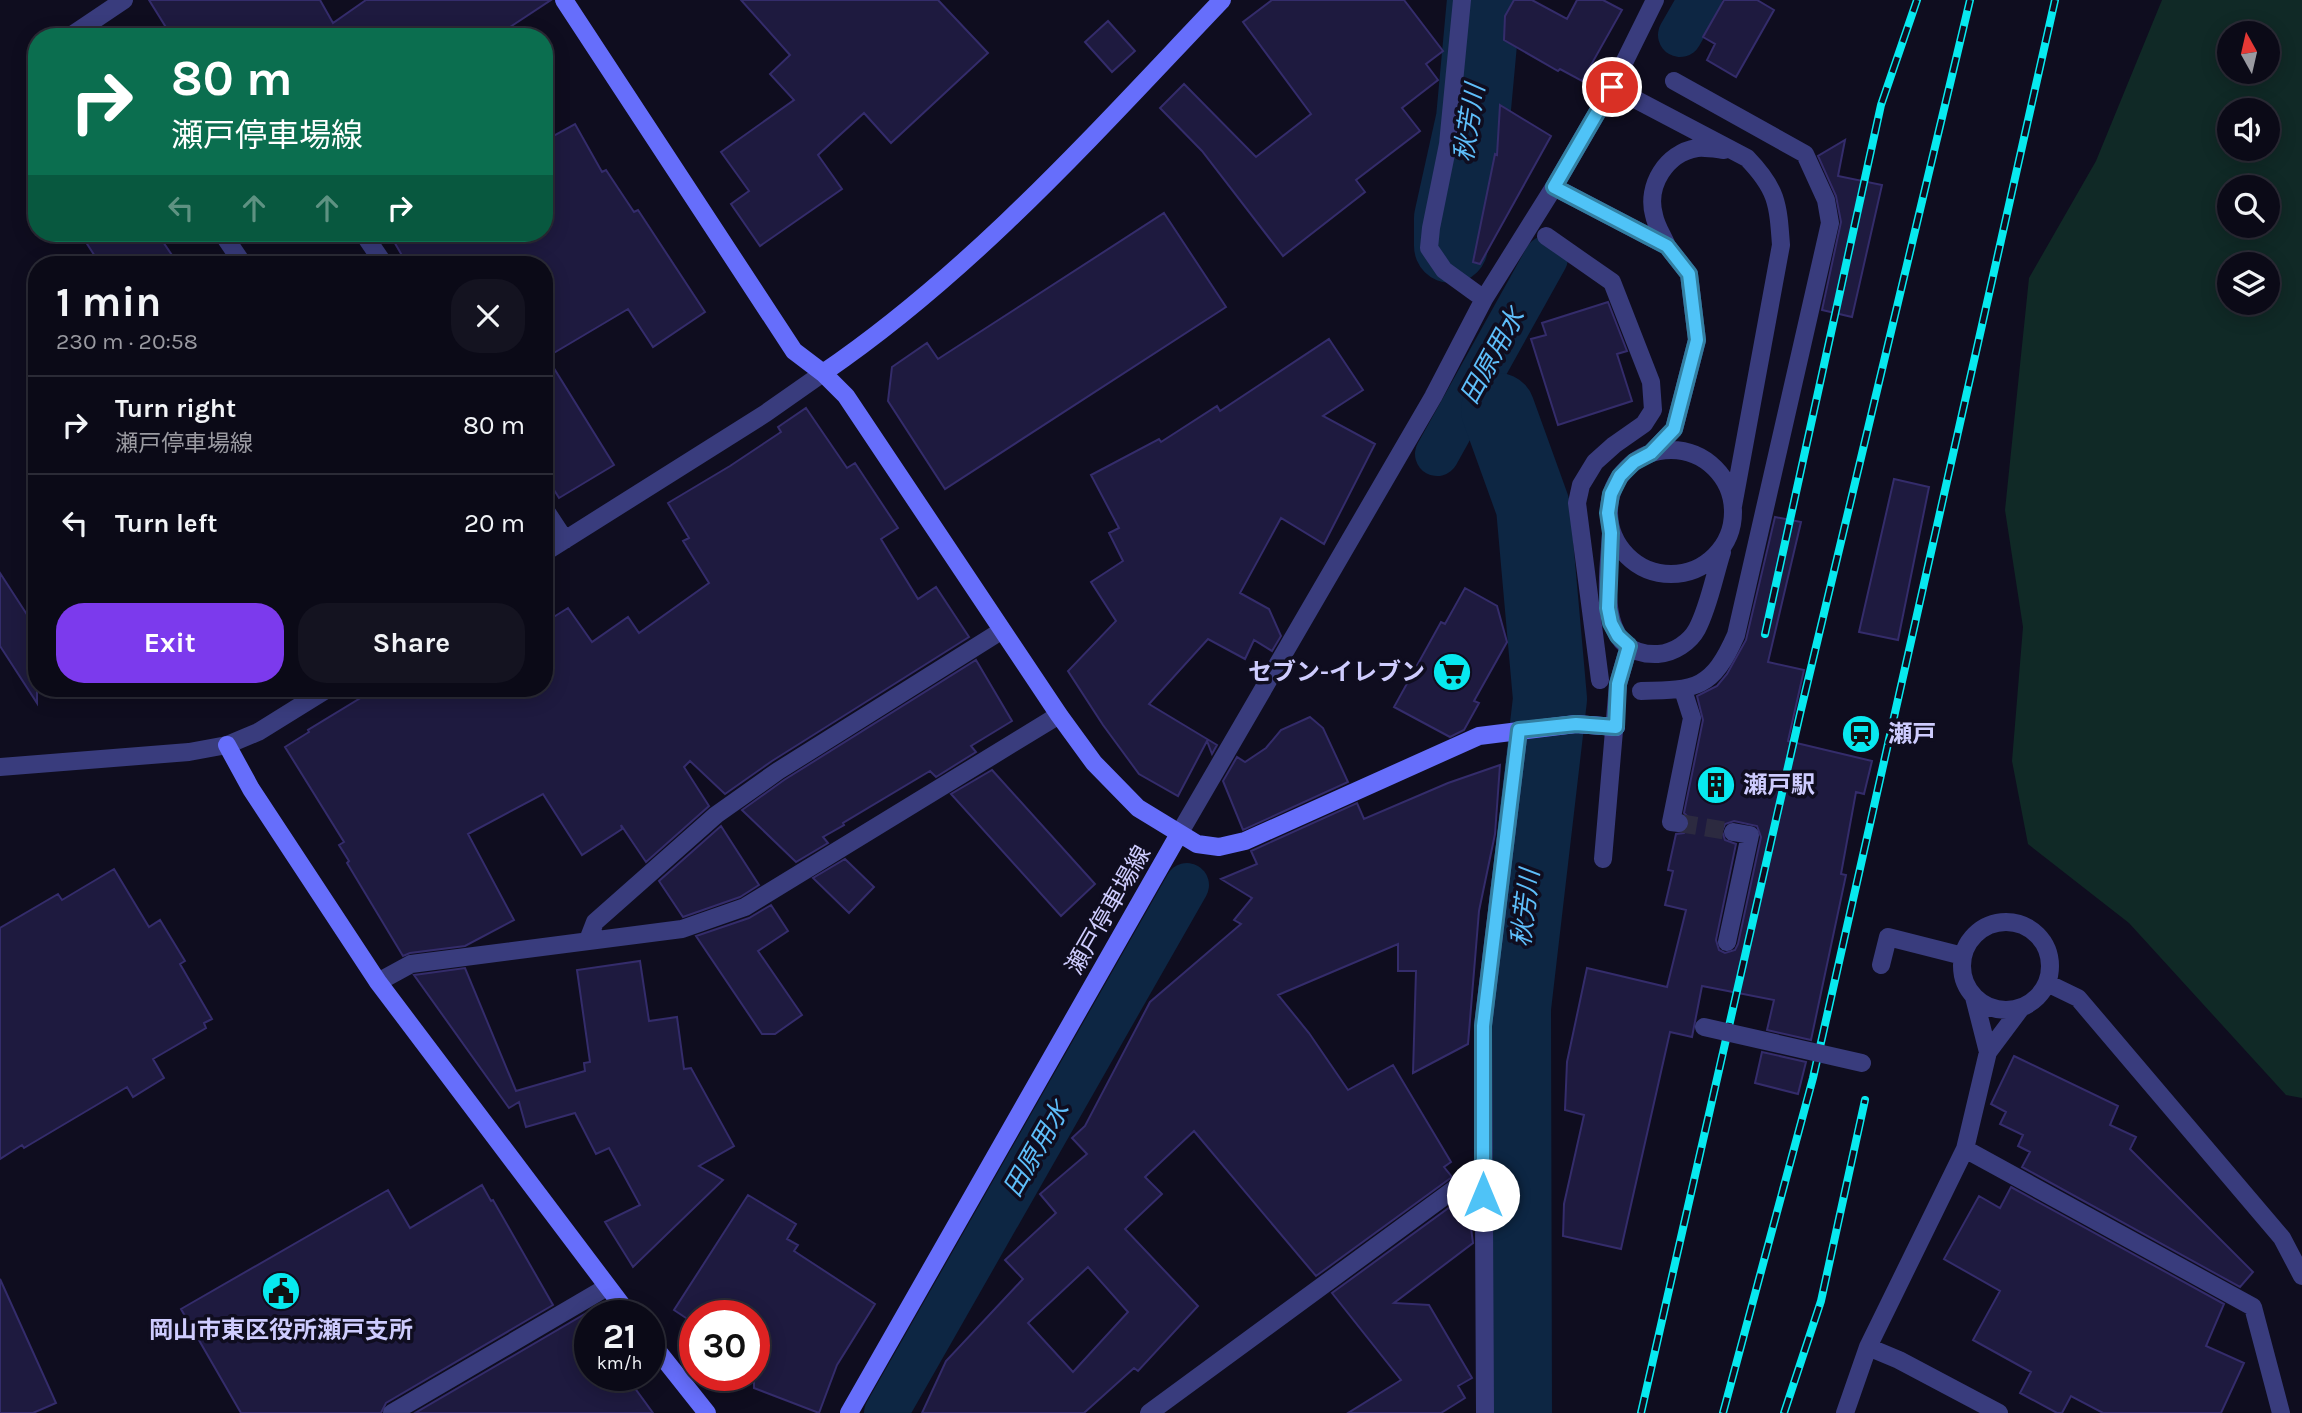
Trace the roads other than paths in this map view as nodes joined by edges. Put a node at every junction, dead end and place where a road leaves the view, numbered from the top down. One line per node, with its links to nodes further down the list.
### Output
1 (124, 0): 6 (street)
2 (564, 0): 14 (street)
3 (1222, 0): 14 (street)
4 (1462, 0): 13 (street)
5 (1655, 0): 8 (street)
6 (82, 28)
7 (1674, 81): 25 (street)
8 (1612, 87): 9 (street); 10 (street)
9 (1734, 151): 12 (street); 16 (street)
10 (1554, 187): 12 (street); 13 (street)
11 (1546, 236): 24 (street)
12 (1667, 246): 15 (street)
13 (1484, 299): 35 (street)
14 (823, 373): 19 (street); 22 (street)
15 (1651, 453): 16 (street); 18 (street)
16 (1734, 506): 21 (street)
17 (553, 522): 19 (street)
18 (1611, 533): 21 (street); 23 (street)
19 (565, 540): 20 (street)
20 (553, 547)
21 (1723, 548): 23 (street)
22 (1001, 631): 28 (street); 37 (street)
23 (1629, 646): 29 (street)
24 (1600, 680)
25 (1683, 690): 26 (street); 33 (street)
26 (1641, 691)
27 (314, 697): 31 (street)
28 (1059, 715): 35 (street); 37 (street)
29 (1616, 727): 30 (street, 瀬戸停車場線); 36 (street)
30 (1519, 730): 35 (street, 瀬戸停車場線); 49 (street)
31 (227, 745): 32 (street); 41 (street)
32 (0, 767)
33 (1679, 823)
34 (1733, 832): 38 (street)
35 (1180, 834): 57 (street, 瀬戸停車場線)
36 (1603, 859)
37 (587, 940): 41 (street)
38 (1727, 942)
39 (1964, 956): 40 (street); 42 (street); 43 (street)
40 (1881, 965)
41 (378, 982): 51 (street)
42 (2047, 983): 44 (street); 50 (street)
43 (1974, 997): 44 (street); 46 (street)
44 (2021, 1008): 46 (street)
45 (1704, 1027): 47 (street, bridge)
46 (1988, 1052): 48 (street)
47 (1862, 1063)
48 (1965, 1149): 53 (street); 62 (street)
49 (1483, 1168): 58 (street); 59 (street)
50 (2302, 1276)
51 (607, 1287): 52 (street); 55 (street)
52 (617, 1300)
53 (1868, 1347): 60 (street); 61 (street)
54 (665, 1360): 56 (street)
55 (392, 1413)
56 (707, 1413)
57 (849, 1413)
58 (1149, 1413)
59 (1485, 1413)
60 (1846, 1413)
61 (1999, 1413)
62 (2281, 1413)

